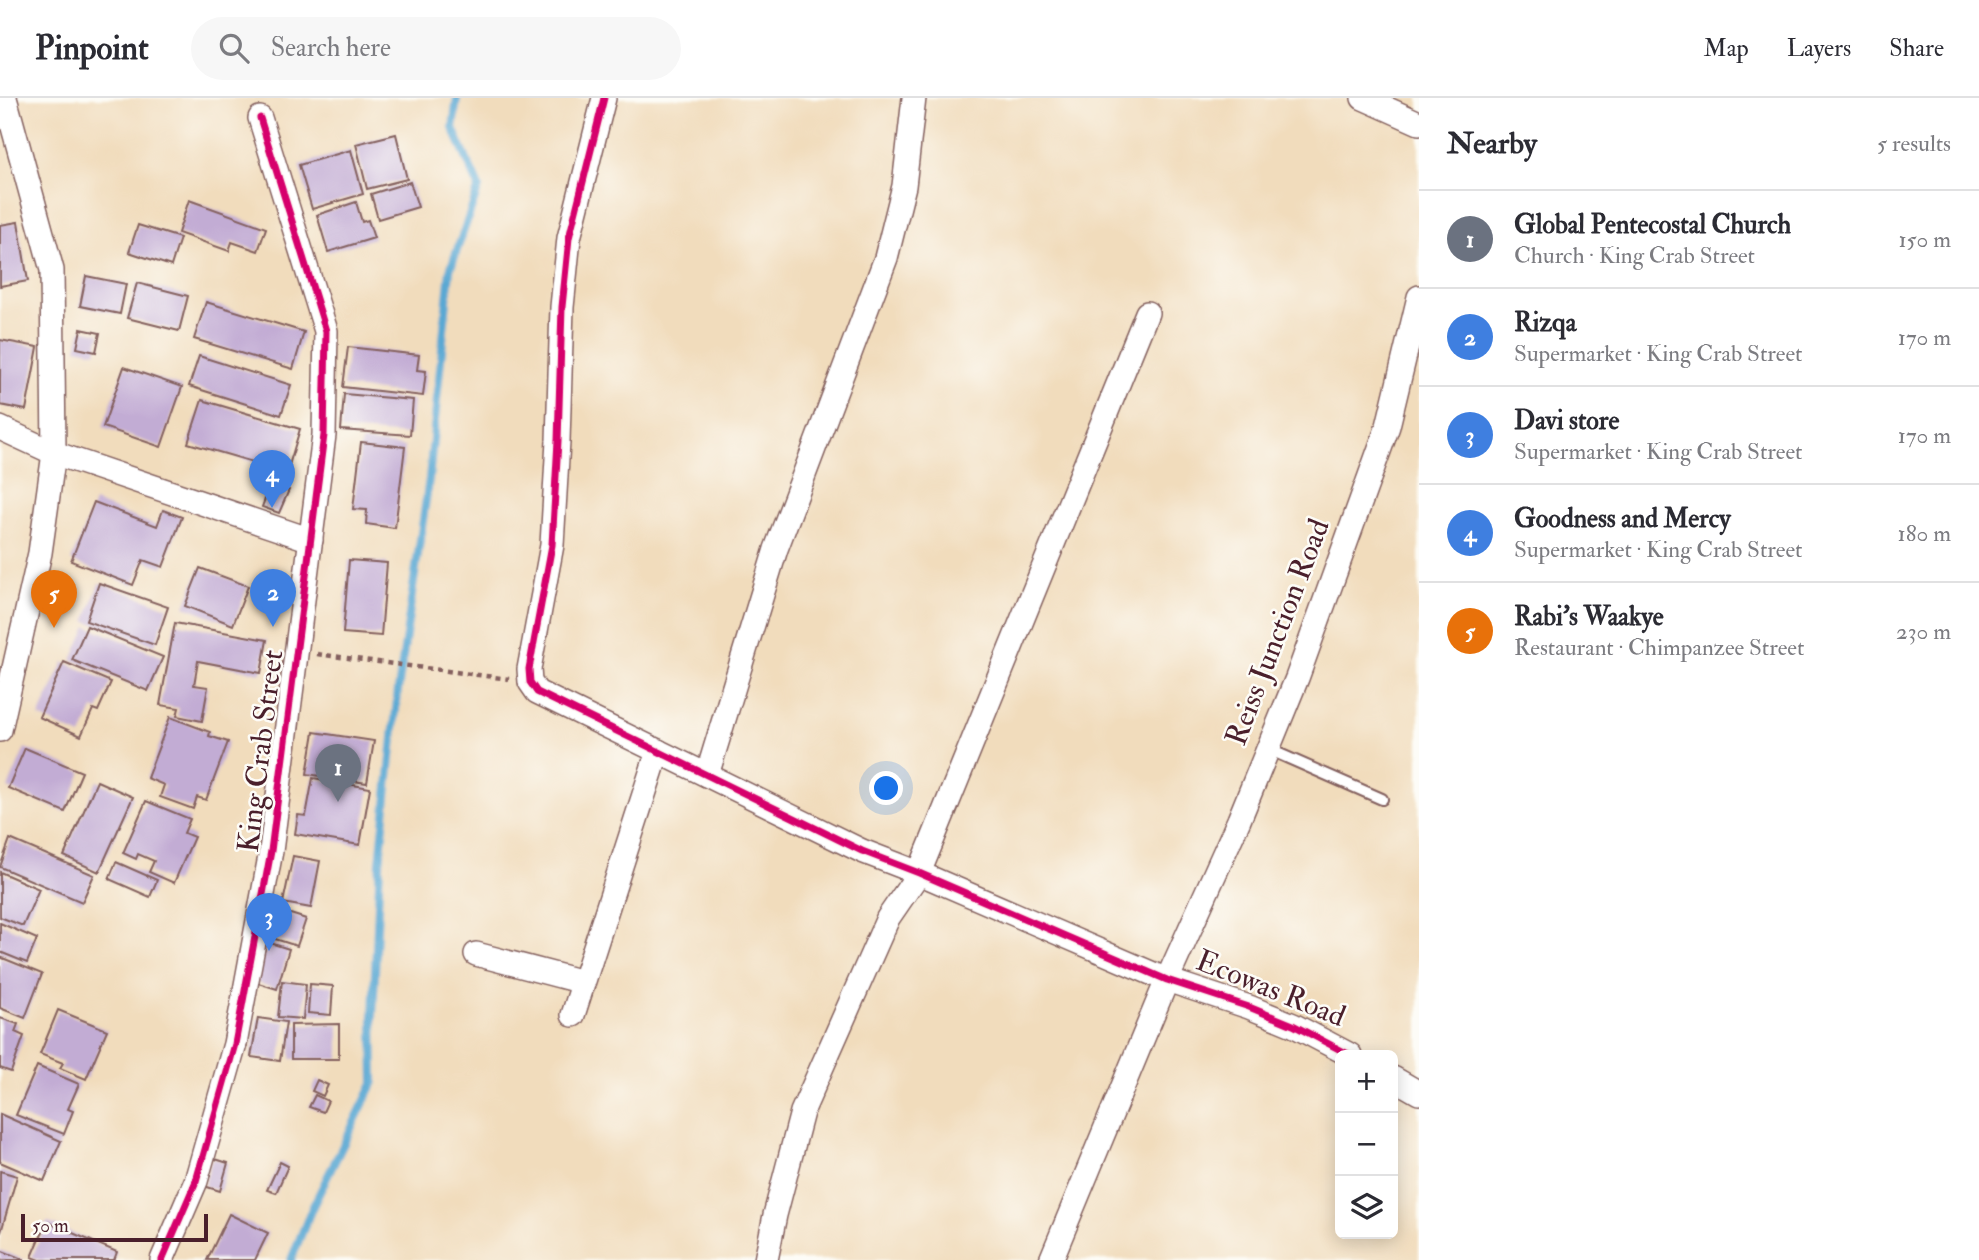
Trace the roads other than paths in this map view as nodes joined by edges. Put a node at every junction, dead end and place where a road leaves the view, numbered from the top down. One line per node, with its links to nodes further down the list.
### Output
1 (5, 98): 10 (street)
2 (604, 98): 14 (street, Ecowas Road)
3 (914, 98): 15 (street)
4 (1363, 98): 6 (street)
5 (260, 118): 11 (street, King Crab Street)
6 (1419, 123)
7 (1419, 297): 13 (street, Reiss Junction Road)
8 (1147, 313): 17 (street)
9 (0, 428): 10 (street)
10 (54, 453): 11 (street); 12 (street)
11 (311, 540): 25 (street, King Crab Street)
12 (0, 730)
13 (1268, 749): 16 (lane); 19 (street, Reiss Junction Road)
14 (658, 751): 15 (street, Ecowas Road); 20 (street)
15 (707, 775): 17 (street, Ecowas Road)
16 (1382, 799)
17 (919, 873): 19 (street, Ecowas Road); 26 (street)
18 (476, 954): 20 (street)
19 (1167, 981): 22 (street, Ecowas Road); 27 (street, Reiss Junction Road)
20 (583, 982): 21 (street)
21 (573, 1015)
22 (1340, 1050)
23 (1398, 1081): 24 (street)
24 (1419, 1093)
25 (162, 1260)
26 (766, 1260)
27 (1051, 1260)

